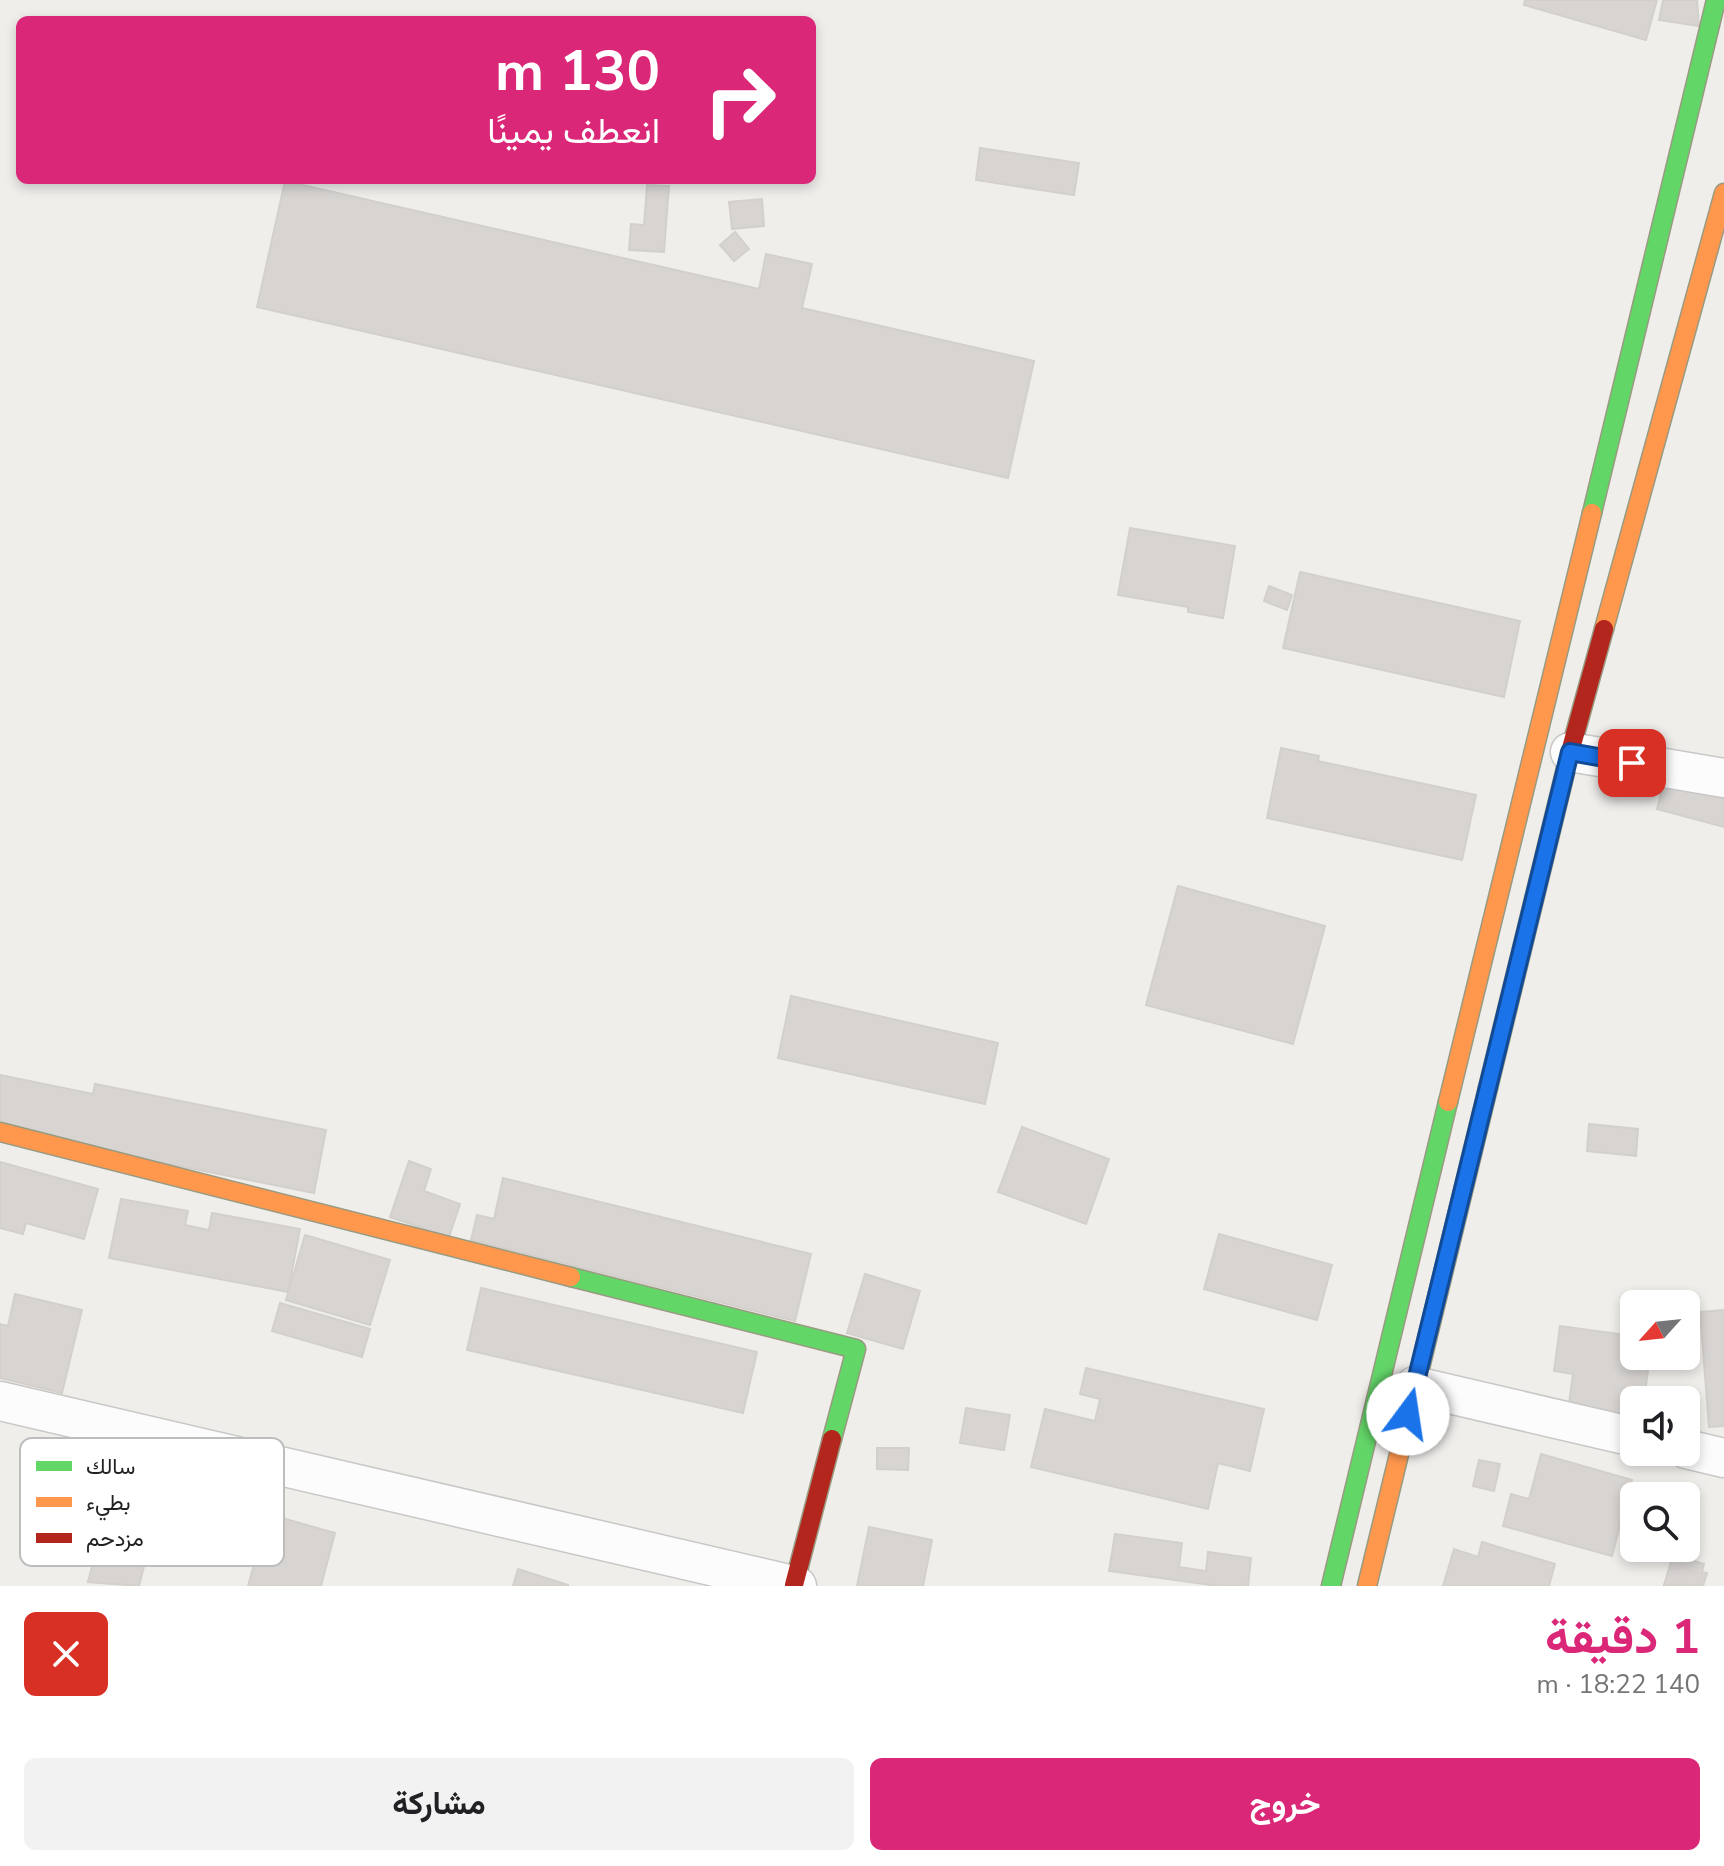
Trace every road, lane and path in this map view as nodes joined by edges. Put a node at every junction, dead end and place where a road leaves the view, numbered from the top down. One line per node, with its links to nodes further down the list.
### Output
1 (1716, 0): 14 (main road)
2 (1724, 193): 3 (main road)
3 (1570, 752): 4 (street); 6 (main road)
4 (1724, 778)
5 (0, 1132): 13 (main road)
6 (1415, 1386): 8 (street); 15 (main road)
7 (0, 1401): 9 (street)
8 (1620, 1434)
9 (159, 1438)
10 (1700, 1452): 11 (street)
11 (1724, 1458)
12 (284, 1467): 13 (street)
13 (796, 1586)
14 (1331, 1586)
15 (1367, 1586)

